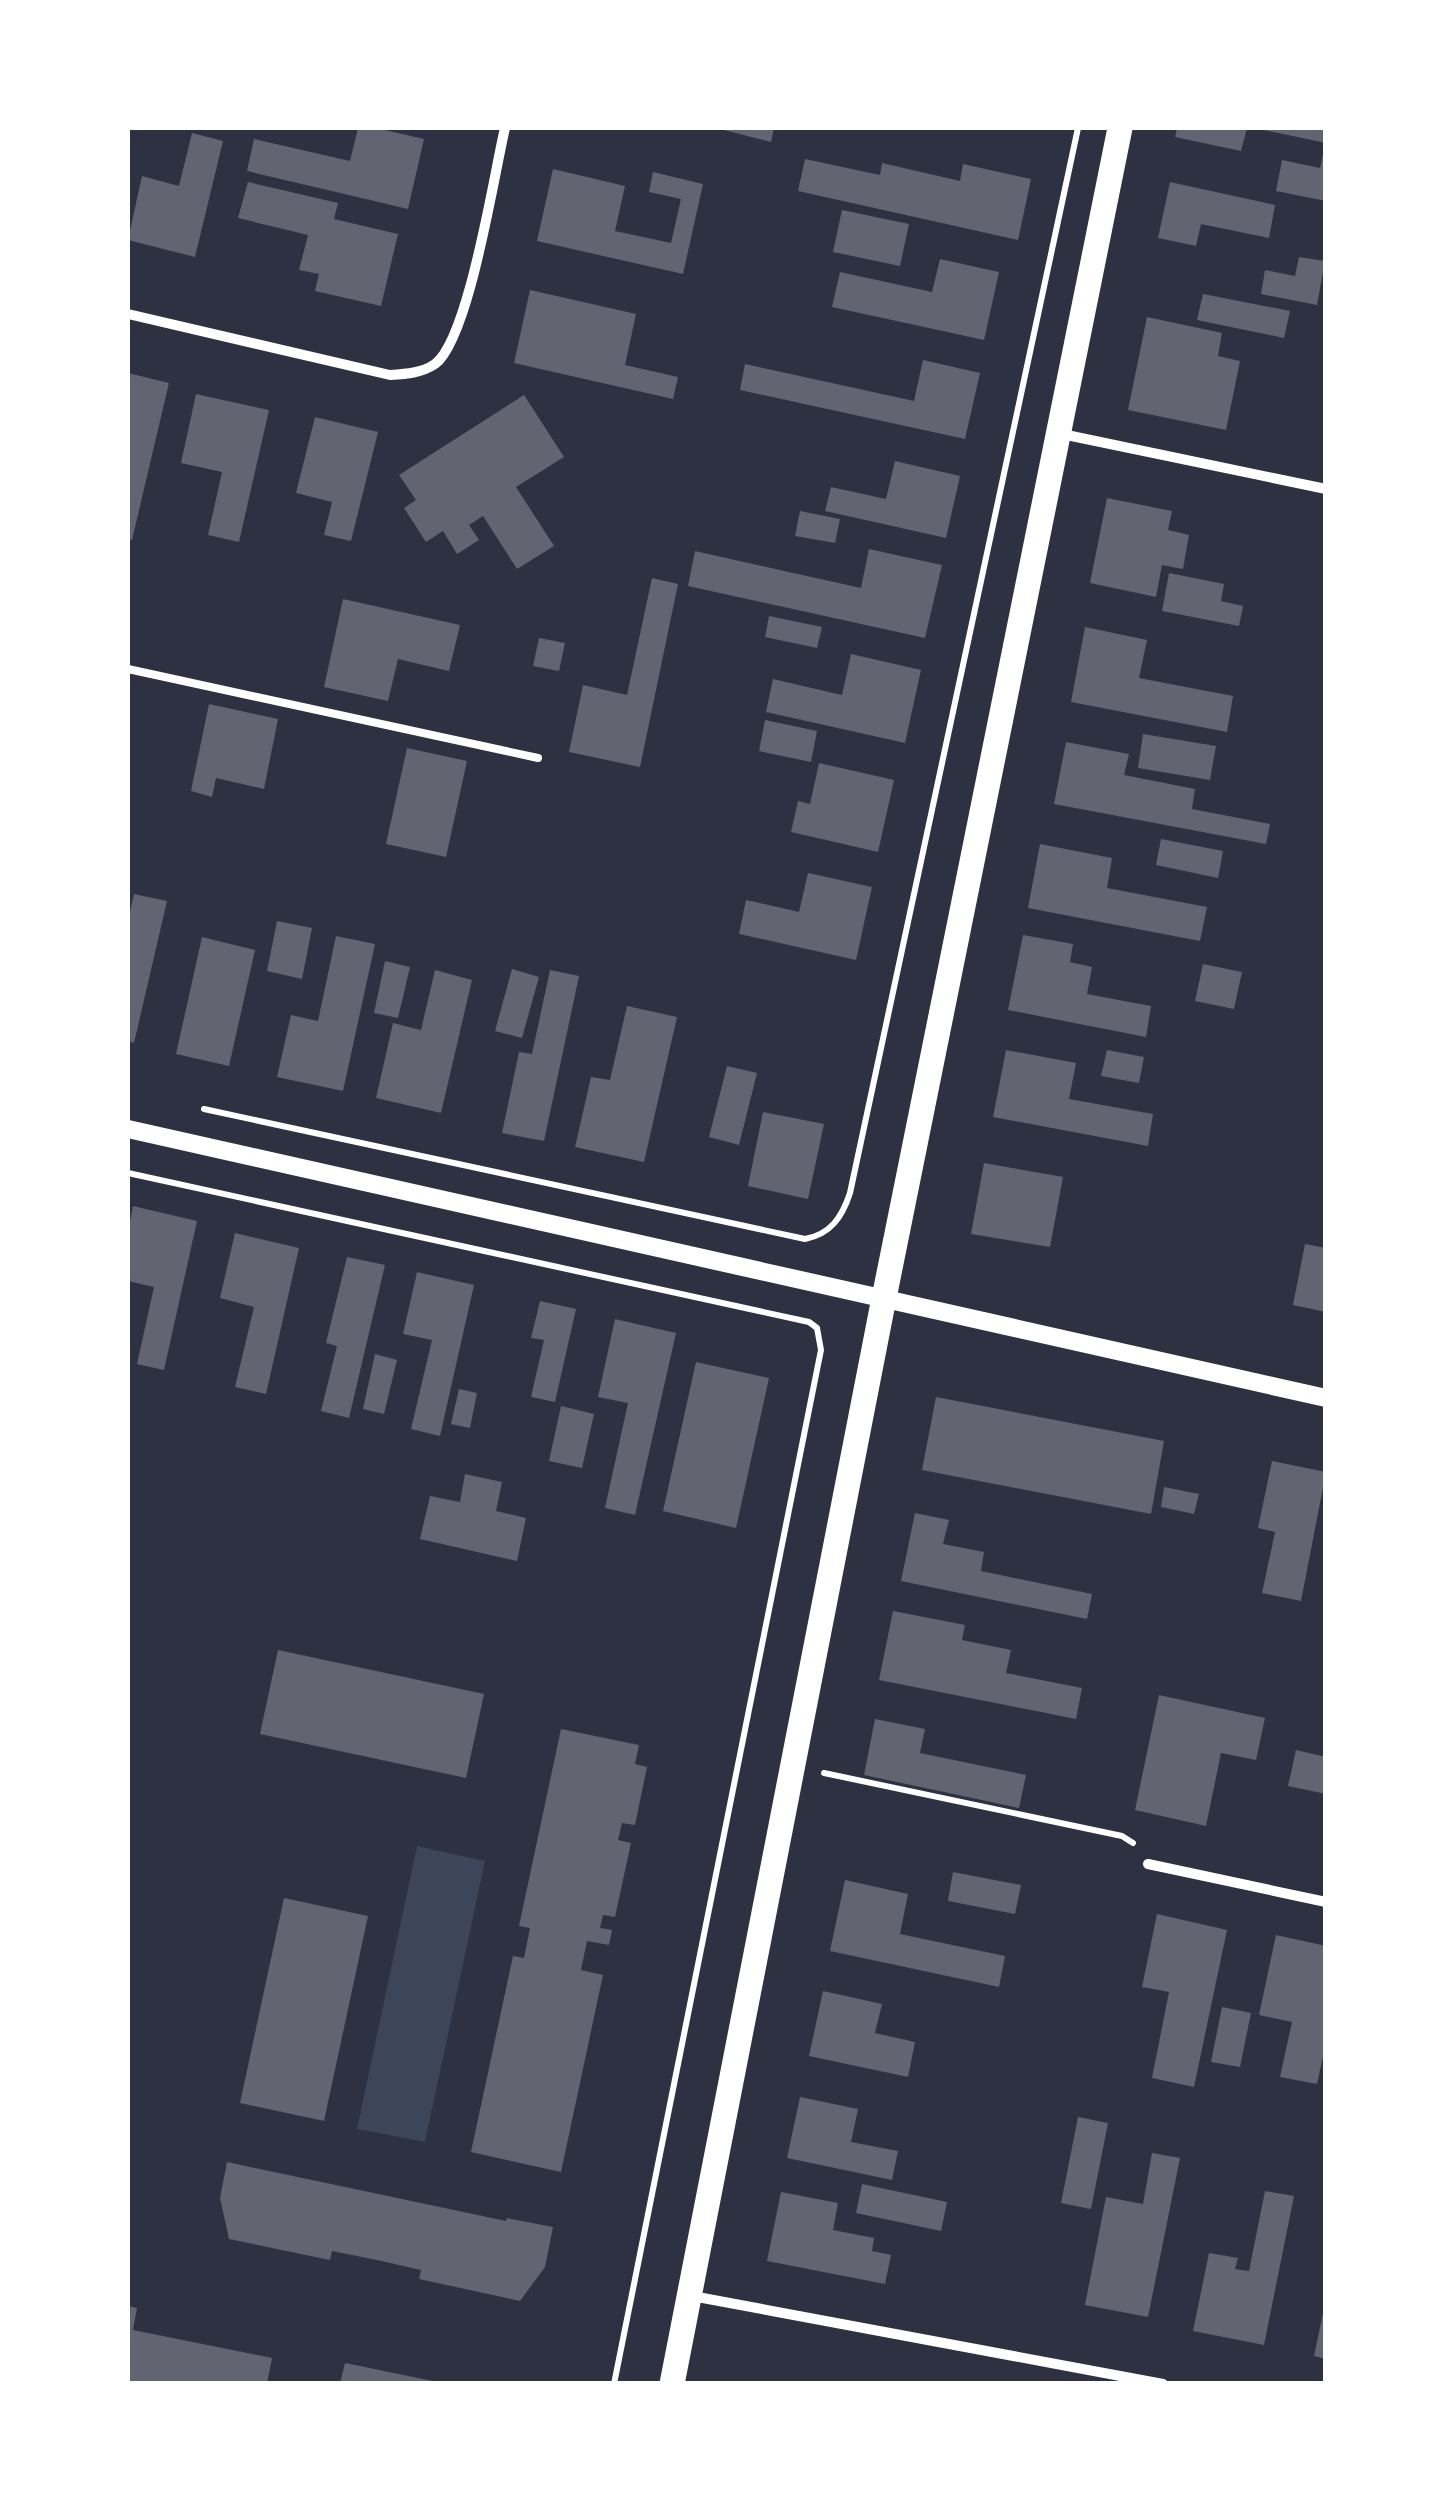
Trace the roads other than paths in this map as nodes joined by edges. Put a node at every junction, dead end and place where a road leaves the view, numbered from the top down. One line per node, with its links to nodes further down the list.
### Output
1 (505, 128): 3 (street)
2 (1120, 128): 4 (main road)
3 (128, 314)
4 (1057, 434): 5 (street); 9 (main road)
5 (1326, 488)
6 (128, 669): 7 (lane)
7 (538, 758)
8 (128, 1129): 9 (street)
9 (884, 1298): 10 (street); 13 (main road)
10 (1326, 1398)
11 (1148, 1864): 12 (street)
12 (1326, 1902)
13 (690, 2295): 14 (main road); 15 (street)
14 (672, 2384)
15 (1163, 2384)

